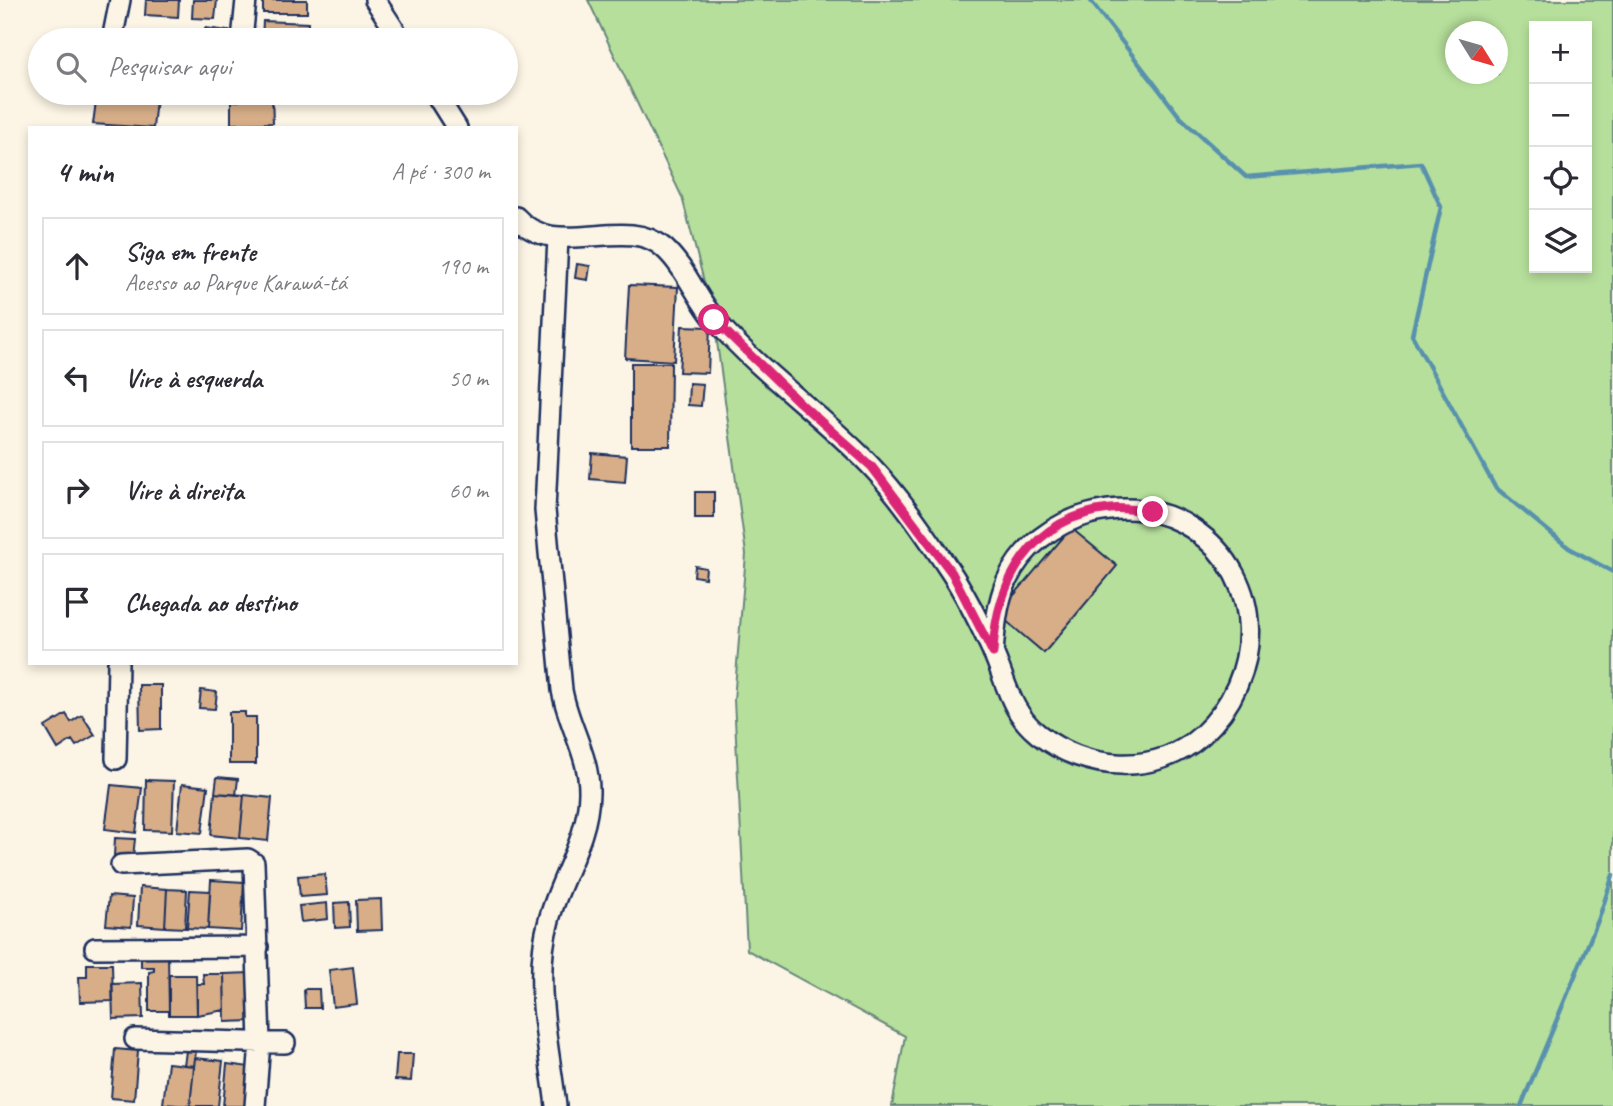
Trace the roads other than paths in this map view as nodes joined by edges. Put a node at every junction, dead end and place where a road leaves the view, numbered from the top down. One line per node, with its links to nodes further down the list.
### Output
1 (120, 0): 4 (street)
2 (246, 0): 5 (street)
3 (375, 0): 6 (street)
4 (114, 28)
5 (243, 28)
6 (393, 28)
7 (443, 105): 8 (street)
8 (456, 126)
9 (518, 219): 10 (street)
10 (558, 238): 11 (street); 21 (street)
11 (993, 653): 11 (street)
12 (118, 665): 13 (street)
13 (116, 759)
14 (121, 865): 15 (street)
15 (258, 947): 16 (street); 18 (street)
16 (95, 948)
17 (135, 1039): 18 (street)
18 (260, 1042): 19 (street); 20 (street)
19 (285, 1043)
20 (255, 1106)
21 (556, 1106)

